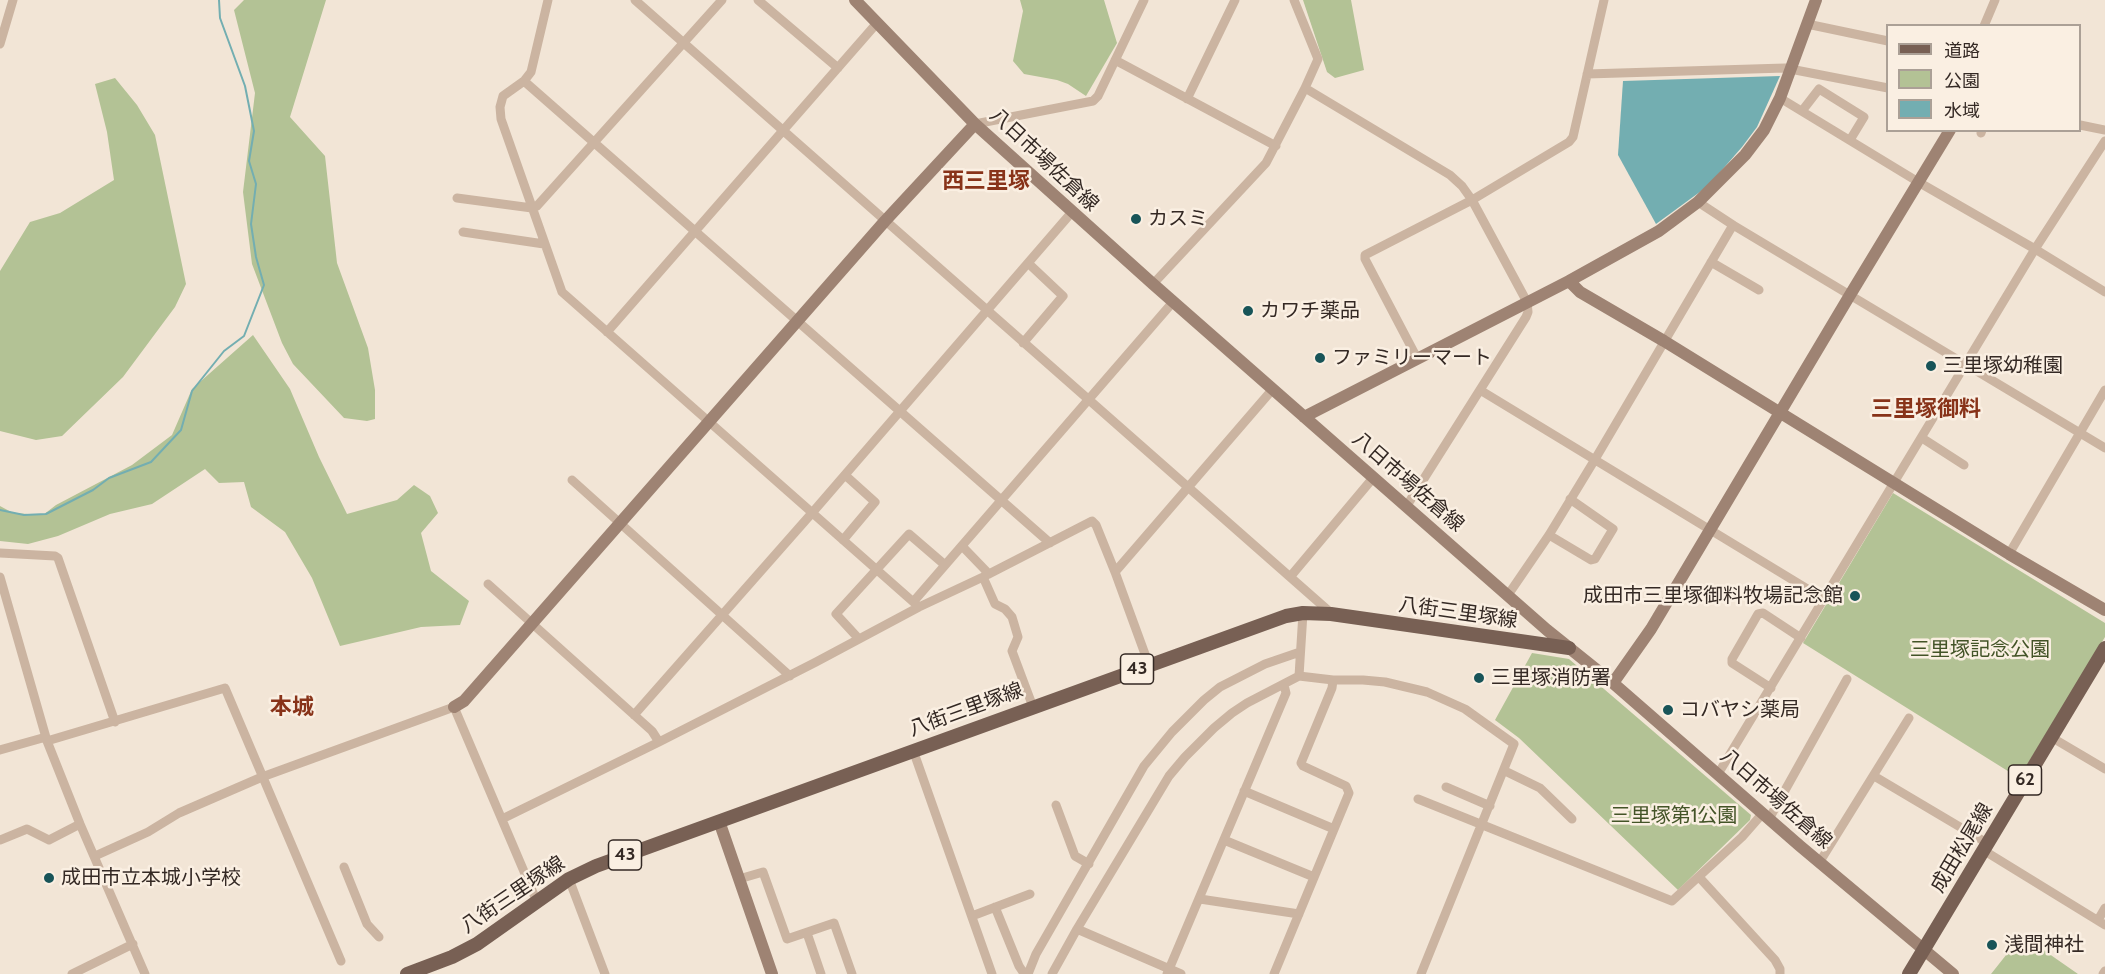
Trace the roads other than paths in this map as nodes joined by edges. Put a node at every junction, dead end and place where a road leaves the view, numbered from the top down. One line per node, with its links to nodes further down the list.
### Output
1 (13, 0): 18 (street)
2 (548, 0): 23 (street)
3 (635, 0): 17 (street)
4 (722, 0): 17 (street)
5 (758, 0): 20 (street)
6 (855, 0): 13 (street, 八日市場佐倉線)
7 (1144, 0): 19 (street)
8 (1235, 0): 27 (street)
9 (1294, 0): 24 (street)
10 (1604, 0): 22 (street)
11 (1816, 0): 14 (street)
12 (1995, 0): 15 (street)
13 (877, 23): 20 (street); 29 (street, 八日市場佐倉線)
14 (1807, 24): 16 (street); 21 (street)
15 (1985, 24)
16 (1886, 41)
17 (684, 43): 32 (street); 36 (street)
18 (0, 44)
19 (1115, 60): 27 (street); 29 (street)
20 (838, 68): 32 (street)
21 (1792, 69): 22 (street); 25 (street); 26 (street)
22 (1587, 74): 40 (street)
23 (524, 81): 36 (street); 42 (street)
24 (1305, 88): 37 (street); 40 (street)
25 (1886, 88)
26 (1780, 98): 28 (street); 41 (street)
27 (1187, 99): 37 (street)
28 (1802, 111): 34 (street); 34 (street)
29 (975, 124): 43 (street, 八日市場佐倉線); 44 (street)
30 (2081, 125): 31 (street)
31 (2105, 130)
32 (783, 131): 44 (street); 46 (street)
33 (1949, 132): 38 (street)
34 (1850, 140): 38 (street)
35 (2105, 141): 49 (street)
36 (594, 142): 42 (street); 46 (street)
37 (1276, 146): 53 (street)
38 (1920, 183): 49 (street); 56 (street)
39 (457, 198): 42 (street)
40 (1472, 200): 58 (street); 64 (street)
41 (1698, 202): 45 (street); 52 (street)
42 (532, 208): 48 (street)
43 (1072, 212): 51 (street); 53 (street, 八日市場佐倉線)
44 (885, 221): 59 (street); 60 (street)
45 (1733, 225): 50 (street); 56 (street)
46 (695, 231): 60 (street); 61 (street)
47 (463, 232): 48 (street)
48 (544, 244): 61 (street)
49 (2035, 249): 55 (street); 65 (street)
50 (1711, 261): 54 (street); 62 (street)
51 (1028, 263): 59 (street); 63 (street)
52 (1569, 281): 58 (street); 62 (street)
53 (1153, 284): 57 (street, 八日市場佐倉線)
54 (1760, 290)
55 (2105, 292)
56 (1850, 295): 65 (street); 71 (street)
57 (1173, 302): 66 (street, 八日市場佐倉線); 69 (street)
58 (1527, 302): 64 (street); 67 (street)
59 (987, 310): 63 (street); 70 (street)
60 (797, 320): 70 (street); 73 (street)
61 (607, 332): 73 (street)
62 (1664, 341): 71 (street); 77 (street)
63 (1023, 342): 69 (street)
64 (1417, 358): 72 (street)
65 (1966, 364): 74 (street); 75 (street)
66 (1272, 390): 72 (street, 八日市場佐倉線); 83 (street)
67 (1480, 390): 77 (street); 86 (street)
68 (2105, 390): 74 (street)
69 (1088, 400): 83 (street); 84 (street)
70 (901, 410): 79 (street); 84 (street)
71 (1780, 414): 82 (street); 89 (street)
72 (1304, 417): 80 (street, 八日市場佐倉線)
73 (708, 422): 87 (street); 88 (street)
74 (2079, 432): 76 (street); 95 (street)
75 (1922, 438): 78 (street); 82 (street)
76 (2105, 448)
77 (1594, 461): 85 (street); 89 (street)
78 (1965, 465)
79 (845, 475): 87 (street); 91 (street)
80 (1373, 478): 86 (street, 八日市場佐倉線); 101 (street)
81 (572, 480): 88 (street)
82 (1895, 484): 95 (street); 104 (street)
83 (1188, 488): 98 (street); 101 (street)
84 (1002, 499): 92 (street); 93 (street)
85 (1570, 499): 90 (street); 90 (street)
86 (1406, 507): 103 (street, 八日市場佐倉線)
87 (812, 513): 91 (street); 108 (street)
88 (620, 522): 108 (street); 110 (street)
89 (1711, 530): 104 (street); 121 (street)
90 (1549, 535): 103 (street)
91 (843, 540): 97 (street)
92 (1050, 543): 98 (street); 99 (street)
93 (962, 546): 96 (street); 99 (street)
94 (0, 553): 128 (street)
95 (2008, 554): 106 (street)
96 (945, 565): 97 (street); 105 (street)
97 (876, 568): 105 (street); 112 (street)
98 (1115, 572): 116 (street)
99 (986, 575): 105 (street); 125 (street)
100 (0, 577): 130 (street)
101 (1290, 577): 109 (street)
102 (488, 584): 110 (street)
103 (1508, 595): 113 (street, 八日市場佐倉線)
104 (1824, 599): 111 (street)
105 (916, 604): 112 (street)
106 (2105, 610)
107 (1303, 613): 109 (main road, 八街三里塚線 / 43); 115 (street); 116 (main road, 八街三里塚線 / 43)
108 (722, 614): 117 (street); 126 (street)
109 (1331, 614): 113 (main road, 八街三里塚線 / 43)
110 (531, 624): 124 (street); 126 (street)
111 (1801, 638): 123 (street); 123 (street)
112 (859, 639): 117 (street)
113 (1569, 648): 121 (street, 八日市場佐倉線)
114 (2105, 648): 129 (main road, 成田松尾線 / 62)
115 (1300, 652): 118 (street); 156 (street)
116 (1149, 665): 125 (main road, 八街三里塚線 / 43)
117 (790, 675): 131 (street)
118 (1299, 676): 120 (street); 122 (street)
119 (1847, 679): 144 (street)
120 (1333, 680): 135 (street); 150 (street)
121 (1613, 683): 136 (street, 八日市場佐倉線)
122 (1284, 685): 140 (street); 170 (street)
123 (1771, 688): 136 (street)
124 (454, 707): 138 (street); 145 (street)
125 (1033, 707): 133 (main road, 八街三里塚線 / 43)
126 (634, 715): 131 (street)
127 (1909, 718): 137 (street)
128 (115, 722): 130 (street); 138 (street)
129 (2050, 736): 134 (street); 153 (main road, 成田松尾線 / 62)
130 (47, 739): 132 (street); 148 (street)
131 (659, 742): 145 (street)
132 (0, 750)
133 (913, 750): 147 (main road, 八街三里塚線 / 43); 168 (street)
134 (2105, 769)
135 (1505, 771): 143 (street); 146 (street)
136 (1718, 774): 144 (street, 八日市場佐倉線)
137 (1874, 776): 153 (street); 155 (street)
138 (262, 777): 154 (street); 175 (street)
139 (1446, 787): 143 (street)
140 (1244, 791): 150 (street); 152 (street)
141 (1418, 799): 149 (street)
142 (1056, 805): 156 (street)
143 (1490, 806): 149 (street)
144 (1766, 816): 155 (street, 八日市場佐倉線); 159 (street)
145 (502, 819): 164 (street)
146 (1572, 819)
147 (719, 821): 160 (main road, 八街三里塚線 / 43); 161 (street)
148 (80, 824): 151 (street); 154 (street)
149 (1482, 826): 159 (street); 189 (street)
150 (1334, 829): 158 (street)
151 (0, 840)
152 (1224, 840): 158 (street); 163 (street)
153 (1985, 846): 169 (street); 174 (main road, 成田松尾線 / 62)
154 (95, 856): 173 (street)
155 (1819, 863): 174 (street, 八日市場佐倉線)
156 (1089, 864): 185 (street)
157 (344, 867): 172 (street)
158 (1314, 877): 167 (street)
159 (1700, 877): 190 (street)
160 (569, 879): 164 (main road, 八街三里塚線 / 43); 180 (street)
161 (739, 879): 171 (street); 181 (street)
162 (1030, 894): 165 (street)
163 (1200, 900): 167 (street); 176 (street)
164 (537, 902): 179 (main road, 八街三里塚線 / 43)
165 (995, 907): 168 (street); 185 (street)
166 (2105, 908): 169 (street)
167 (1299, 914): 188 (street)
168 (972, 916): 184 (street)
169 (2101, 923)
170 (1077, 929): 176 (street); 186 (street)
171 (807, 933): 182 (street); 183 (street)
172 (379, 937)
173 (132, 944): 177 (street); 178 (street)
174 (1924, 950): 191 (main road, 62); 192 (street, 八日市場佐倉線)
175 (341, 961)
176 (1168, 972): 187 (street)
177 (72, 974)
178 (145, 974)
179 (407, 974)
180 (605, 974)
181 (772, 974)
182 (821, 974)
183 (852, 974)
184 (992, 974)
185 (1028, 974)
186 (1053, 974)
187 (1181, 974)
188 (1274, 974)
189 (1421, 974)
190 (1780, 974)
191 (1909, 974)
192 (1953, 974)

